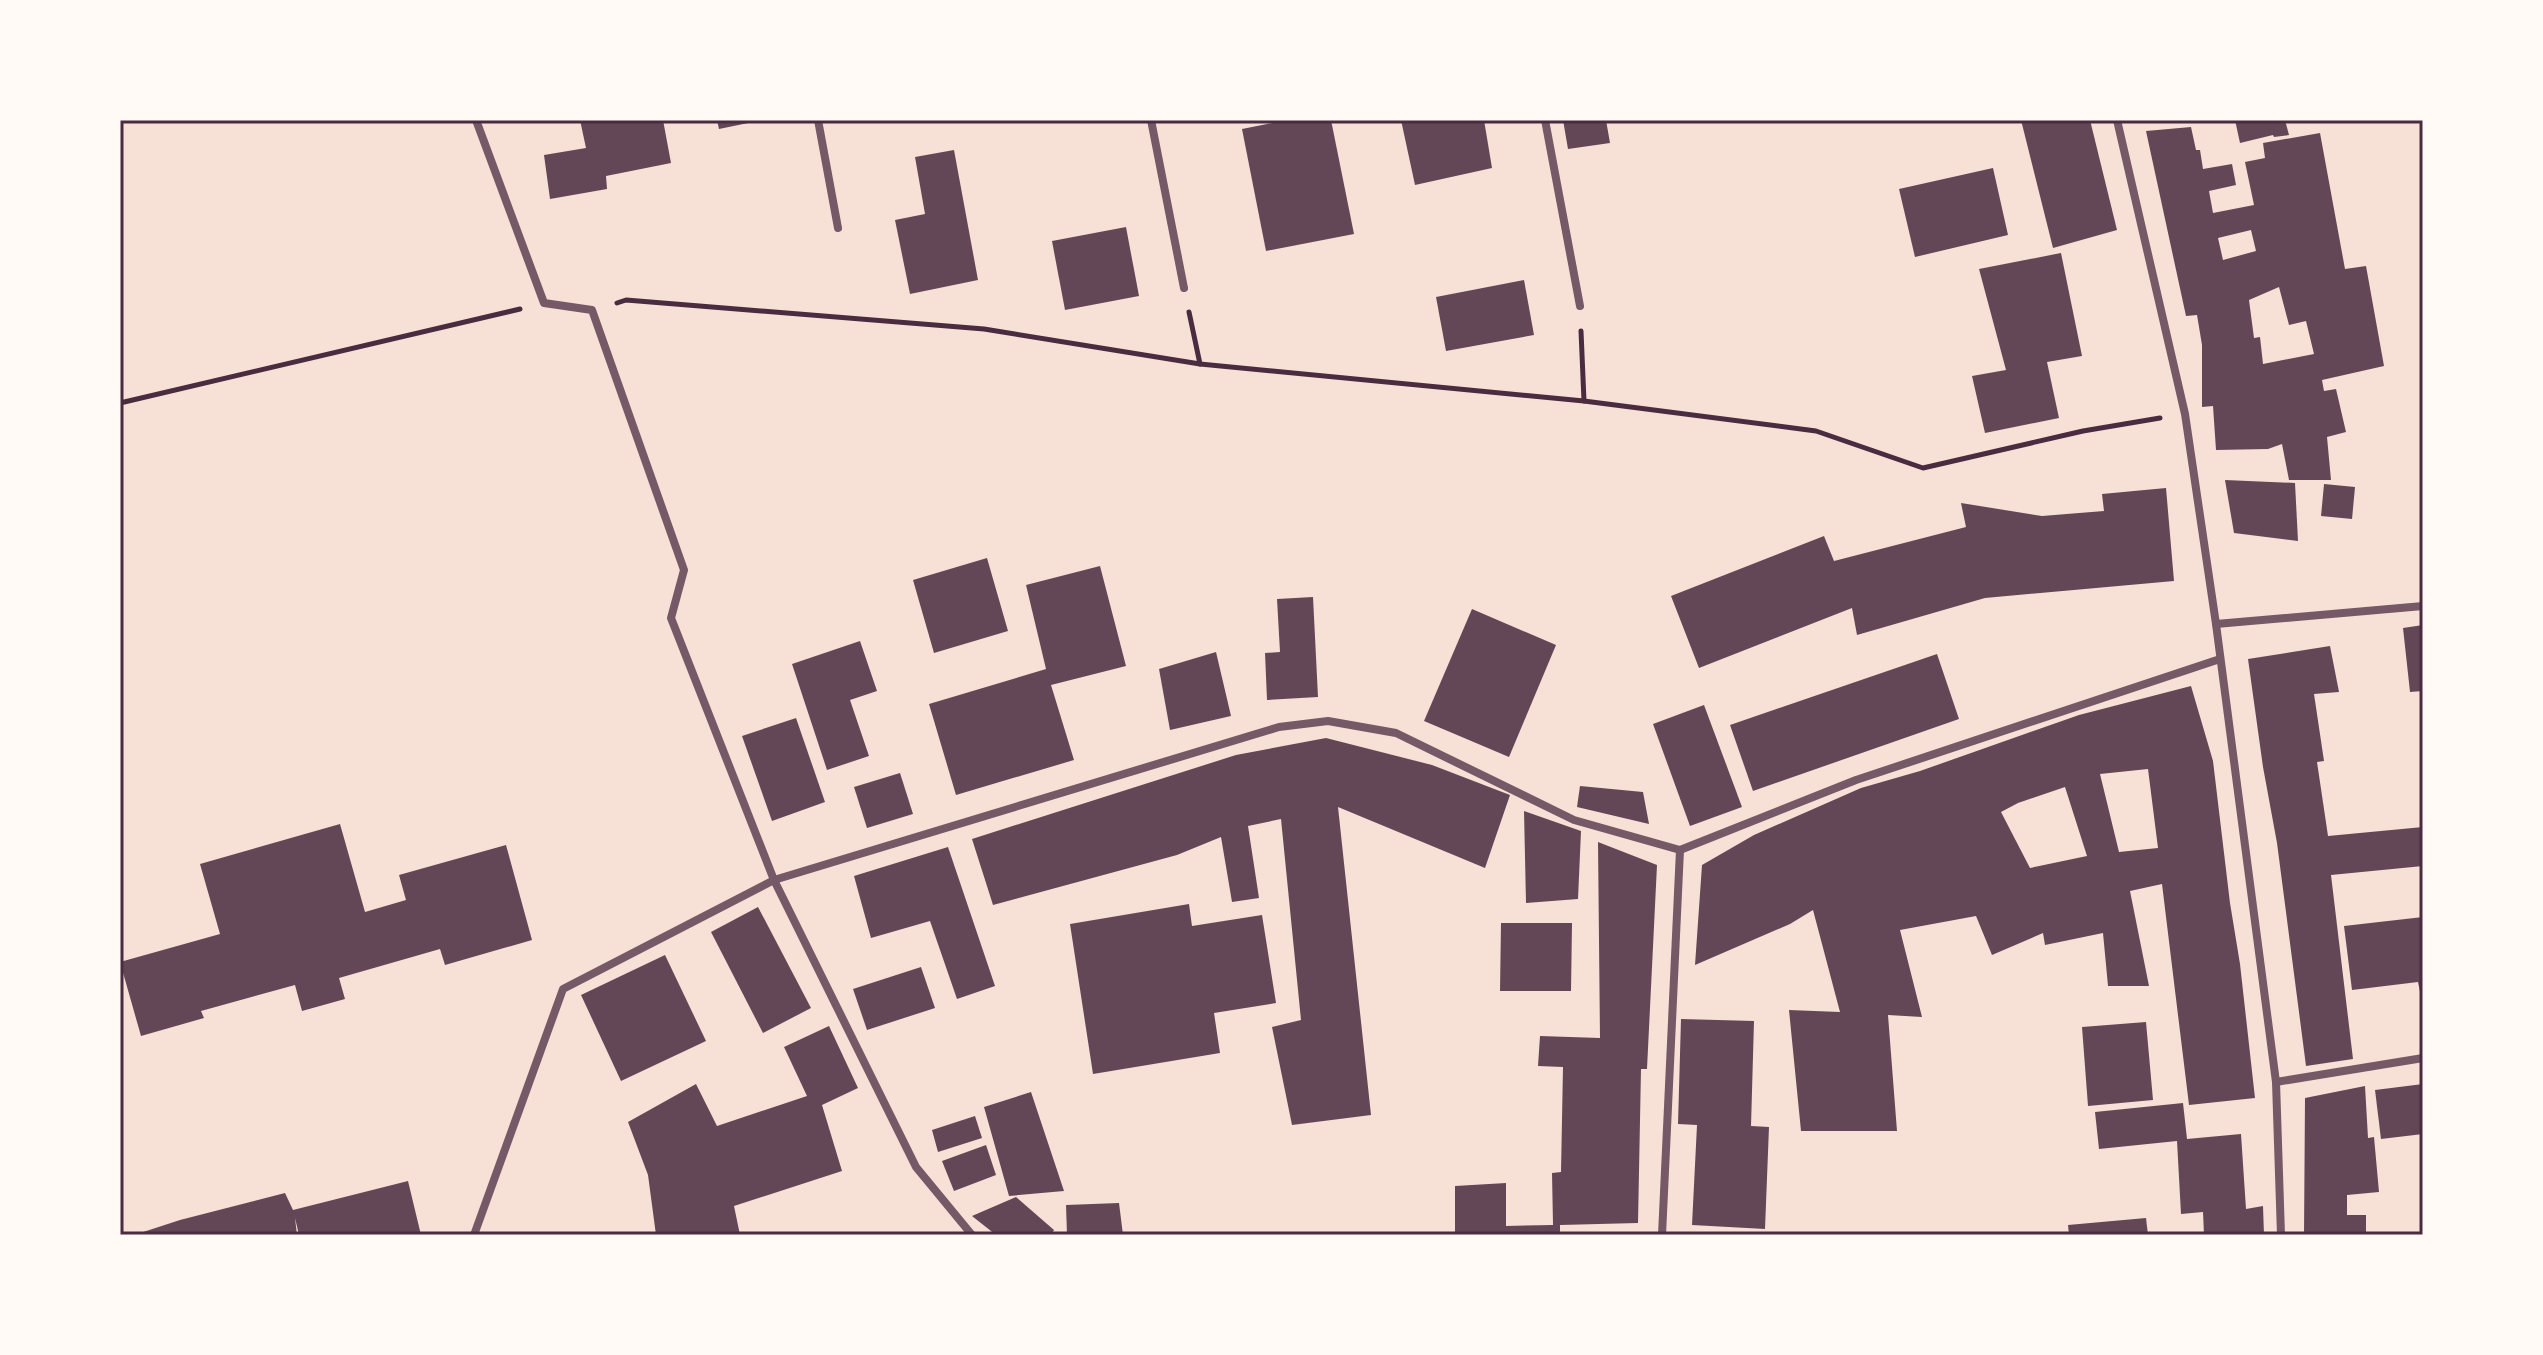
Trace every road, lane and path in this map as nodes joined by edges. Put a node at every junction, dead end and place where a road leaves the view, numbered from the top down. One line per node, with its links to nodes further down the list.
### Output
1 (476, 120): 8 (street)
2 (818, 120): 6 (street)
3 (1151, 120): 7 (street)
4 (1545, 120): 9 (street)
5 (2117, 120): 14 (street)
6 (838, 228)
7 (1184, 288): 11 (path)
8 (544, 303): 10 (street); 13 (path)
9 (1580, 306): 12 (path)
10 (592, 310): 11 (path); 19 (street)
11 (1200, 364): 12 (path)
12 (1584, 401): 14 (path)
13 (120, 403)
14 (2185, 414): 16 (street)
15 (2423, 606): 16 (street)
16 (2216, 624): 17 (street)
17 (2220, 659): 18 (street); 21 (street)
18 (1680, 850): 19 (street); 24 (street)
19 (774, 880): 22 (street); 23 (street)
20 (2423, 1058): 21 (street)
21 (2276, 1082): 25 (street)
22 (474, 1235)
23 (972, 1235)
24 (1662, 1235)
25 (2281, 1235)

